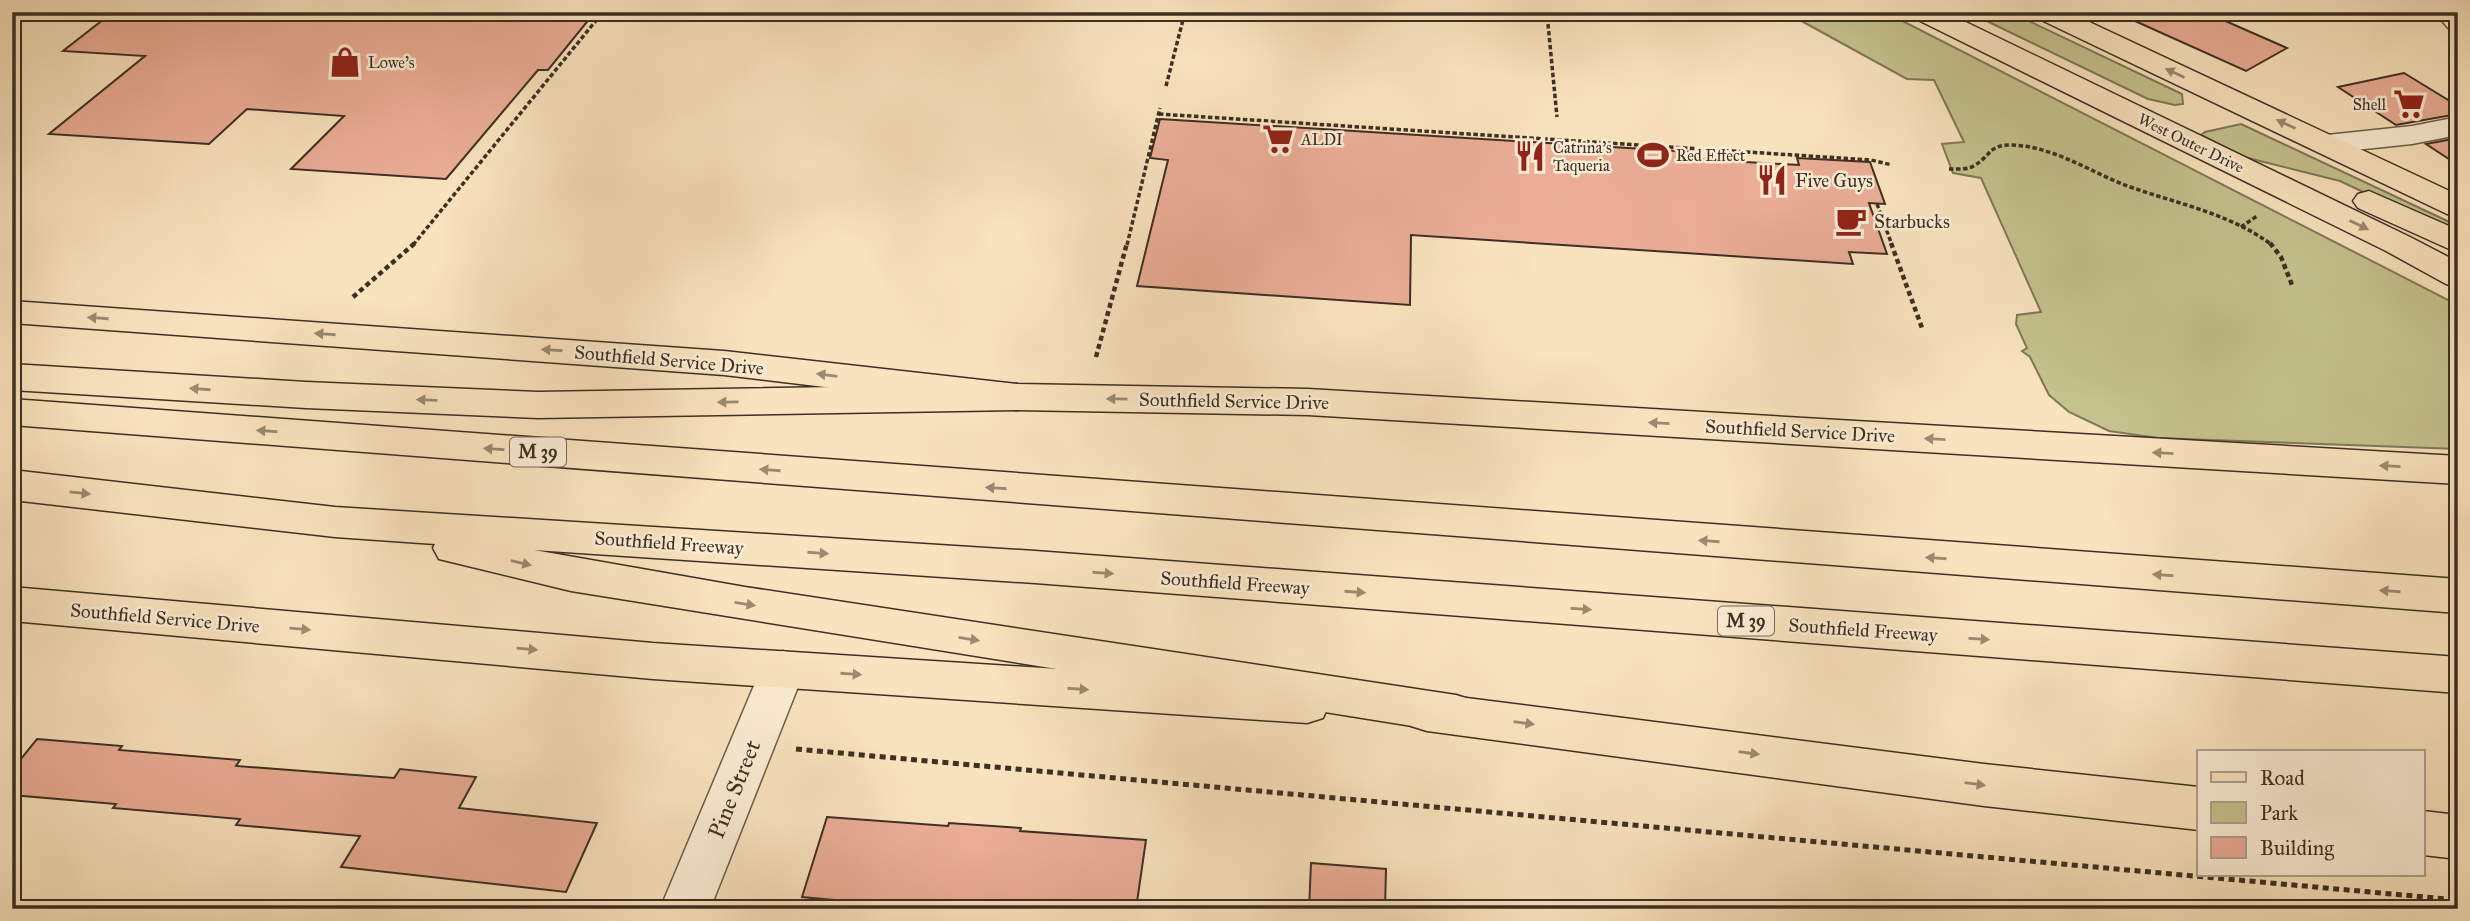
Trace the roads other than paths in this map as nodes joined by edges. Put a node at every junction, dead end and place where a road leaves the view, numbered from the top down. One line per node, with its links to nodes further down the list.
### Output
1 (1923, 12): 11 (main road, West Outer Drive)
2 (1959, 12): 6 (main road)
3 (2046, 12): 6 (main road, one-way to 3)
4 (2448, 12): 5 (street)
5 (2458, 22)
6 (2237, 102): 9 (main road, one-way to 6)
7 (2458, 126): 8 (street)
8 (2412, 135): 9 (street); 10 (street)
9 (2327, 144): 12 (main road)
10 (2455, 156)
11 (2245, 169): 13 (main road); 14 (main road, West Outer Drive, one-way to 14)
12 (2458, 207)
13 (2458, 243)
14 (2458, 276)
15 (12, 312): 17 (main road, Southfield Service Drive, one-way to 15)
16 (12, 377): 17 (main road, one-way to 16)
17 (1017, 397): 19 (main road, Southfield Service Drive, one-way to 17)
18 (12, 412): 22 (main road, M 39, one-way to 18)
19 (2458, 470)
20 (12, 485): 21 (main road, Southfield Freeway / M 39, one-way to 21)
21 (335, 522): 25 (main road, Southfield Freeway / M 39, one-way to 25); 26 (main road, one-way to 26)
22 (2458, 596)
23 (12, 604): 24 (main road, Southfield Service Drive, one-way to 24)
24 (783, 669): 26 (main road, Southfield Service Drive, one-way to 26); 30 (street, Pine Street)
25 (2458, 675)
26 (1456, 714): 27 (main road, Southfield Service Drive, one-way to 27)
27 (2197, 810)
28 (2424, 833): 29 (main road)
29 (2458, 837)
30 (685, 909)

